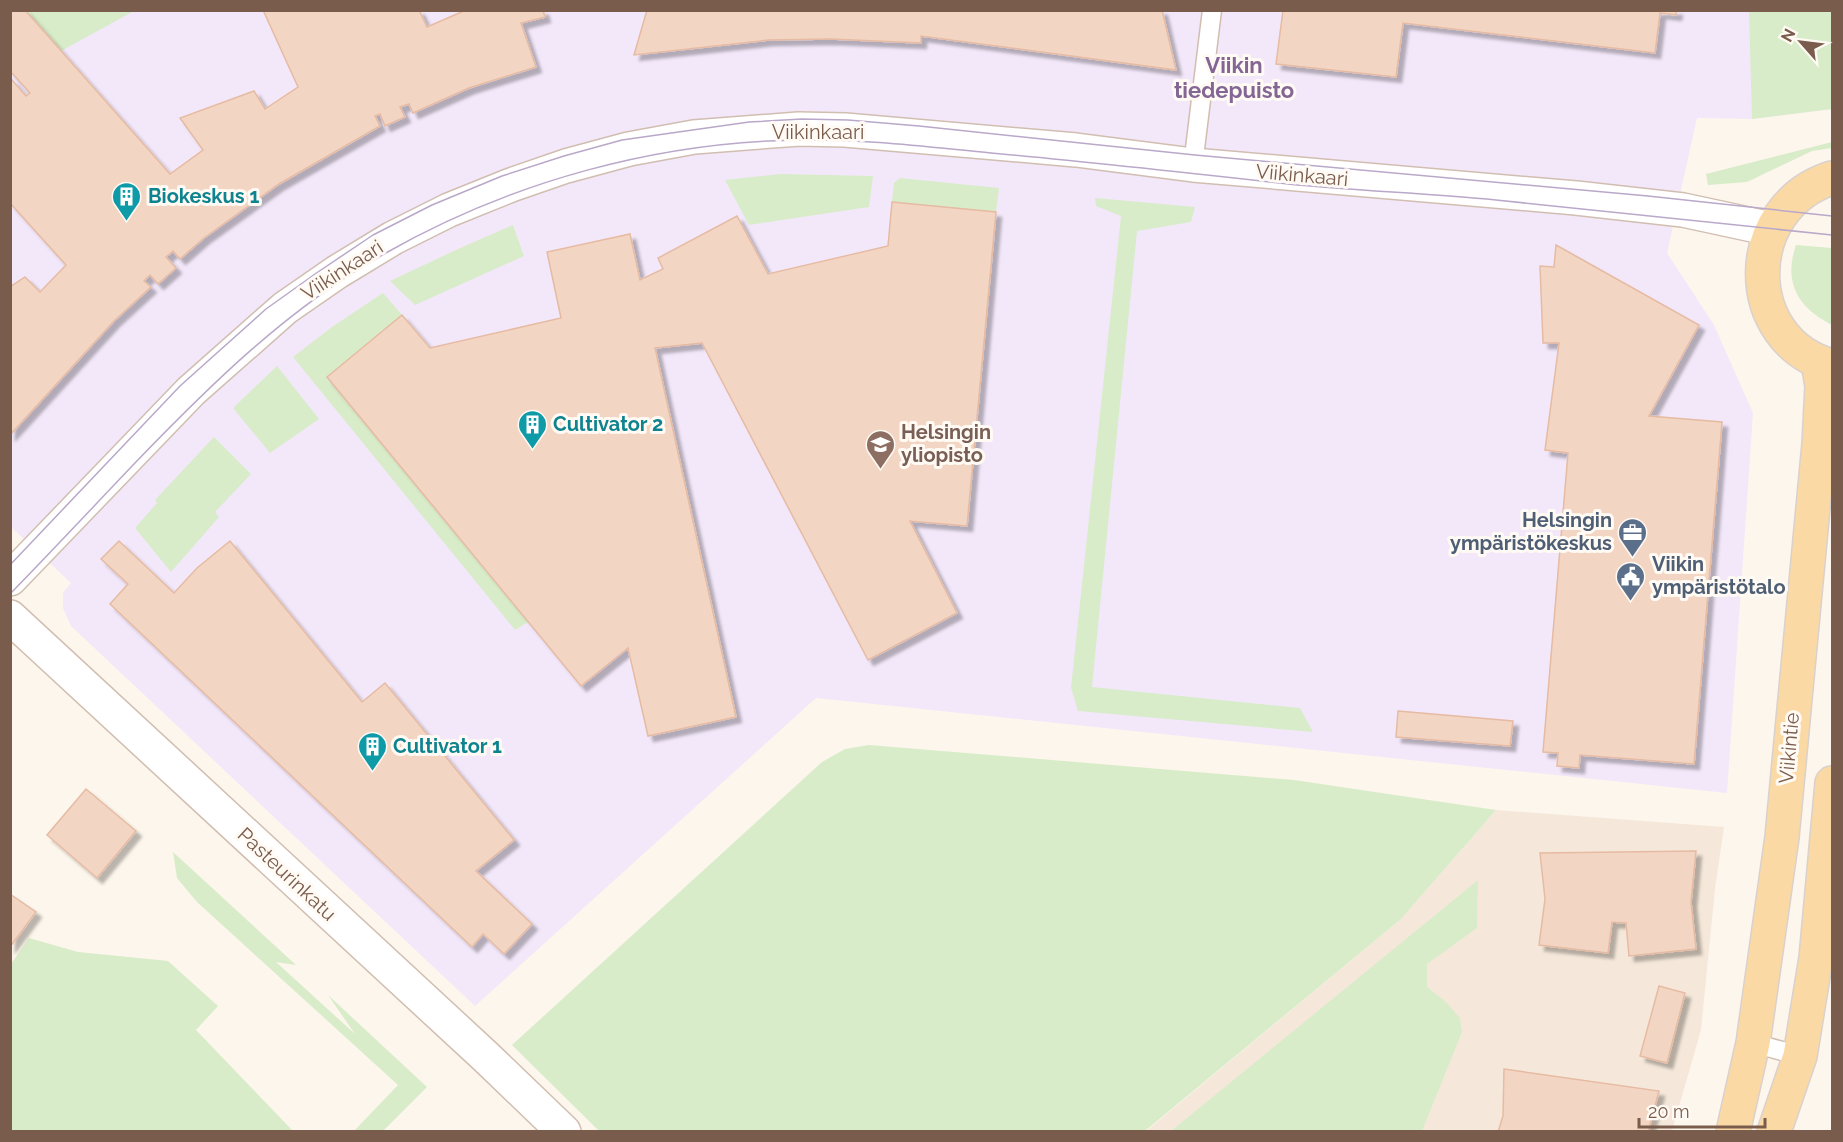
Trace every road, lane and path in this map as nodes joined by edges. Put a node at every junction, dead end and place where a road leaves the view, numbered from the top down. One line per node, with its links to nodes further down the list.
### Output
1 (1212, 10): 2 (lane)
2 (1193, 165): 4 (street, Viikinkaari); 6 (street, Viikinkaari)
3 (1833, 178): 4 (main road)
4 (1771, 229): 5 (main road)
5 (1826, 364): 9 (main road, Viikintie)
6 (10, 579)
7 (10, 617): 11 (street, Pasteurinkatu)
8 (1833, 783): 10 (main road)
9 (1753, 1043): 10 (lane); 12 (main road, Viikintie)
10 (1800, 1056): 13 (main road)
11 (564, 1131)
12 (1733, 1131)
13 (1774, 1131)

